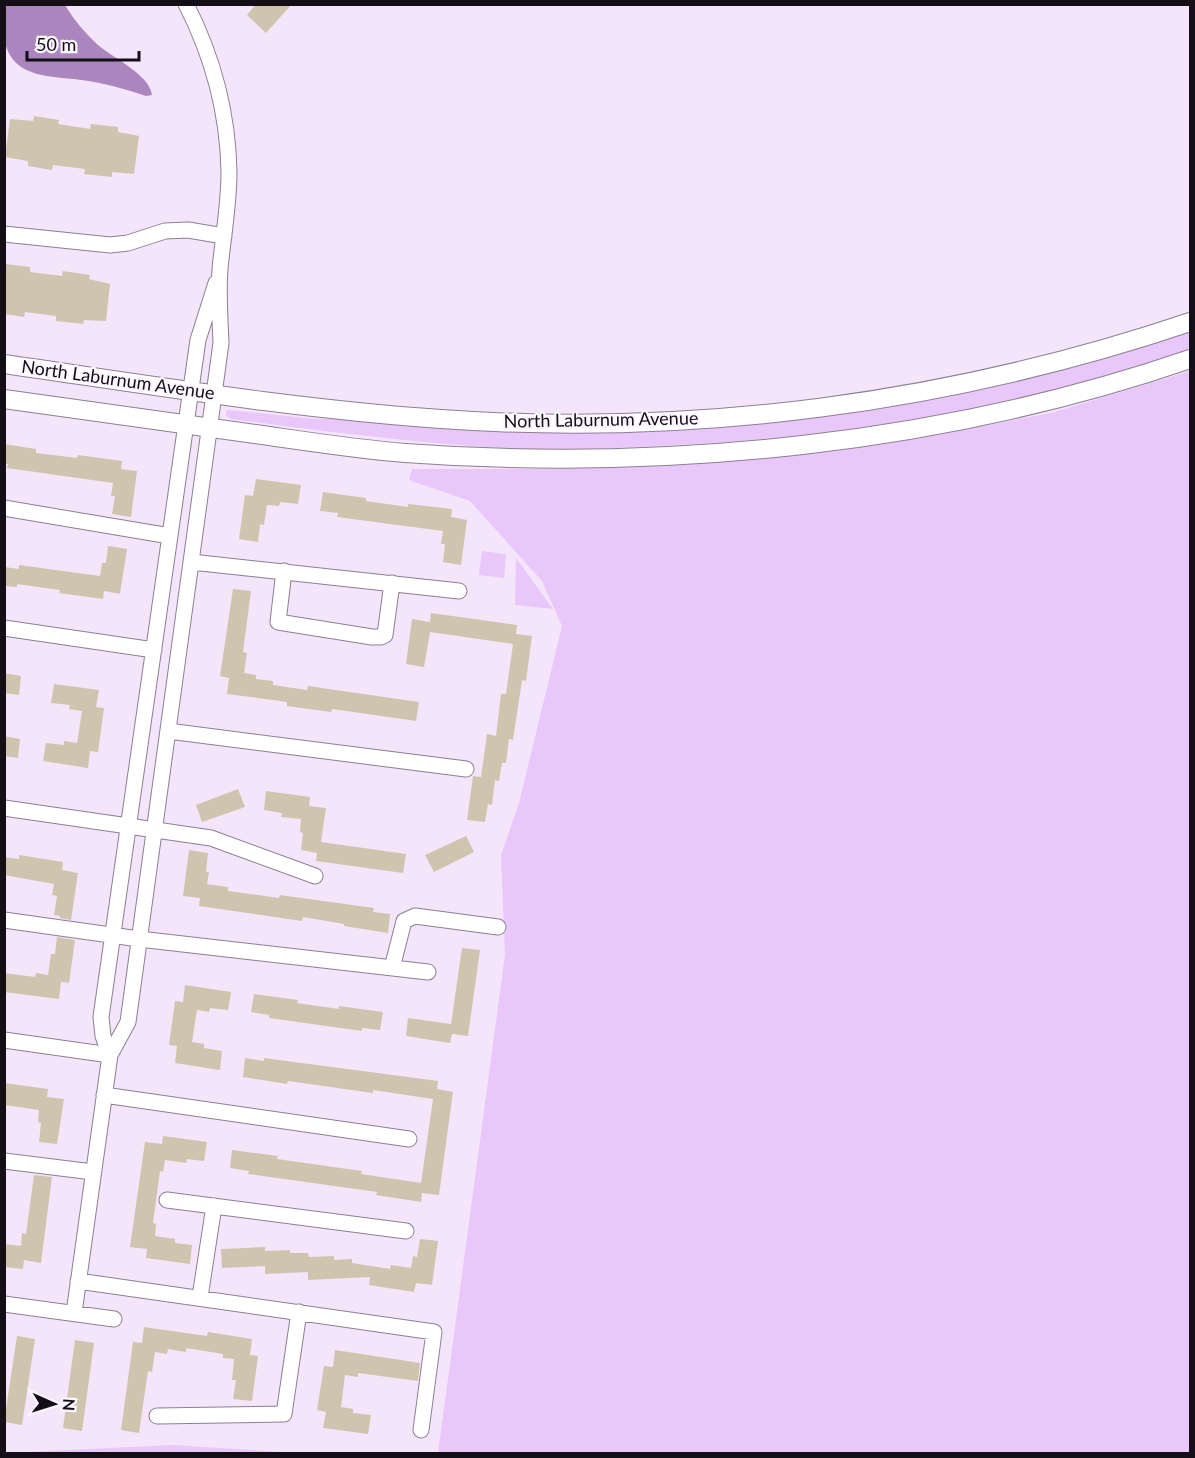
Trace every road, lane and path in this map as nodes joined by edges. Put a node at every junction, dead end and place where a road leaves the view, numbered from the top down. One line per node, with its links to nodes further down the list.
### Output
1 (191, 6): 3 (street)
2 (4, 234): 3 (street)
3 (224, 236): 4 (street)
4 (220, 270): 8 (street); 9 (street)
5 (1191, 322): 9 (main road, North Laburnum Avenue)
6 (1191, 359): 12 (main road, North Laburnum Avenue)
7 (4, 364): 8 (main road, North Laburnum Avenue)
8 (191, 391): 9 (main road, North Laburnum Avenue); 11 (street)
9 (214, 394): 12 (street)
10 (4, 399): 11 (main road, North Laburnum Avenue)
11 (186, 425): 12 (main road, North Laburnum Avenue); 14 (street)
12 (210, 428): 15 (street)
13 (4, 508): 14 (street)
14 (169, 541): 15 (street); 20 (street)
15 (192, 556): 16 (street); 21 (street)
16 (284, 571): 17 (street); 17 (street)
17 (392, 583): 18 (street)
18 (459, 591)
19 (4, 628): 20 (street)
20 (153, 650): 24 (street)
21 (168, 731): 22 (street); 25 (street)
22 (466, 769)
23 (4, 808): 24 (street)
24 (129, 825): 25 (street); 29 (street)
25 (154, 829): 26 (street); 30 (street)
26 (315, 876)
27 (4, 920): 29 (street)
28 (498, 927): 31 (street)
29 (113, 935): 30 (street); 34 (street)
30 (139, 939): 31 (street); 34 (street)
31 (392, 968): 32 (street)
32 (428, 972)
33 (4, 1040): 34 (street)
34 (110, 1055): 35 (street)
35 (104, 1095): 36 (street); 38 (street)
36 (409, 1139)
37 (4, 1161): 38 (street)
38 (93, 1172): 42 (street)
39 (167, 1200): 40 (street)
40 (214, 1206): 41 (street); 43 (street)
41 (406, 1231)
42 (78, 1281): 43 (street); 46 (street)
43 (200, 1297): 45 (street)
44 (4, 1304): 46 (street)
45 (299, 1312): 48 (street); 49 (street)
46 (74, 1313): 47 (street)
47 (114, 1319)
48 (157, 1416)
49 (422, 1430)

